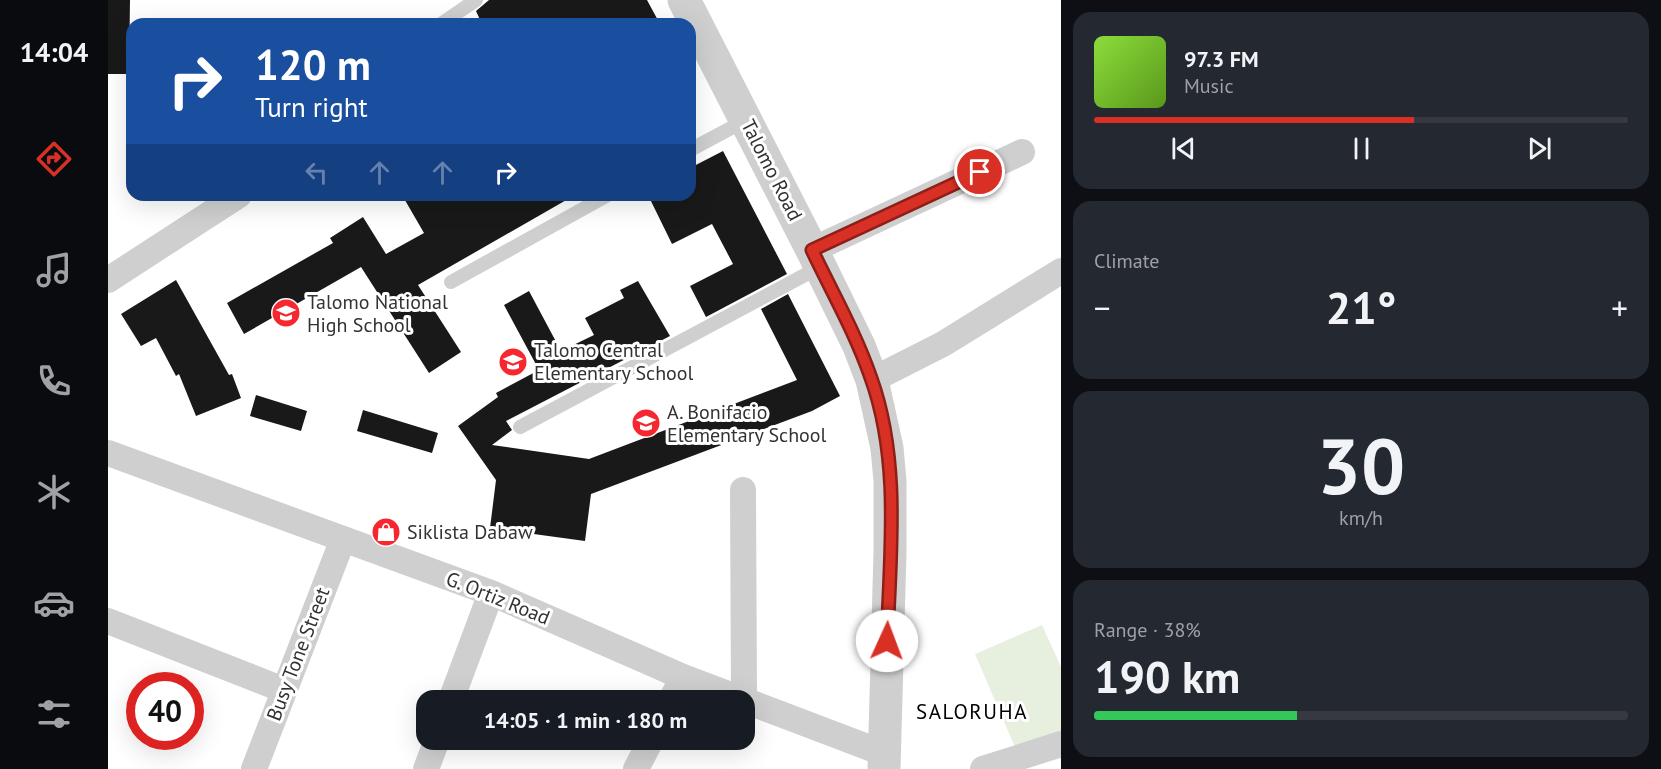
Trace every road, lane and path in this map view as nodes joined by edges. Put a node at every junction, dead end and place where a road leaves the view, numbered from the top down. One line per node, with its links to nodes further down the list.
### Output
1 (476, 0): 3 (lane)
2 (684, 0): 4 (street, Talomo Road)
3 (450, 18)
4 (693, 18)
5 (696, 23): 6 (street, Talomo Road)
6 (746, 120): 7 (lane); 11 (street, Talomo Road)
7 (696, 147)
8 (1022, 152): 11 (street)
9 (230, 201): 13 (street)
10 (597, 201): 14 (lane)
11 (816, 258): 15 (street, Talomo Road); 16 (lane)
12 (1061, 271): 15 (street)
13 (108, 280)
14 (451, 282)
15 (872, 380): 32 (street, Talomo Road)
16 (520, 427)
17 (108, 453): 19 (street, G. Ortiz Road)
18 (743, 489): 27 (street)
19 (343, 539): 20 (street, G. Ortiz Road); 23 (street, Busy Tone Street)
20 (491, 593): 22 (street, G. Ortiz Road); 24 (street)
21 (108, 621): 23 (street)
22 (683, 677): 25 (street); 26 (street, G. Ortiz Road)
23 (284, 690): 33 (street, Busy Tone Street)
24 (455, 690)
25 (676, 690)
26 (721, 690)
27 (744, 690)
28 (755, 703): 32 (street, G. Ortiz Road)
29 (1061, 744): 36 (street)
30 (433, 750): 34 (street)
31 (646, 750): 35 (street)
32 (884, 761)
33 (254, 769)
34 (426, 769)
35 (636, 769)
36 (983, 769)

